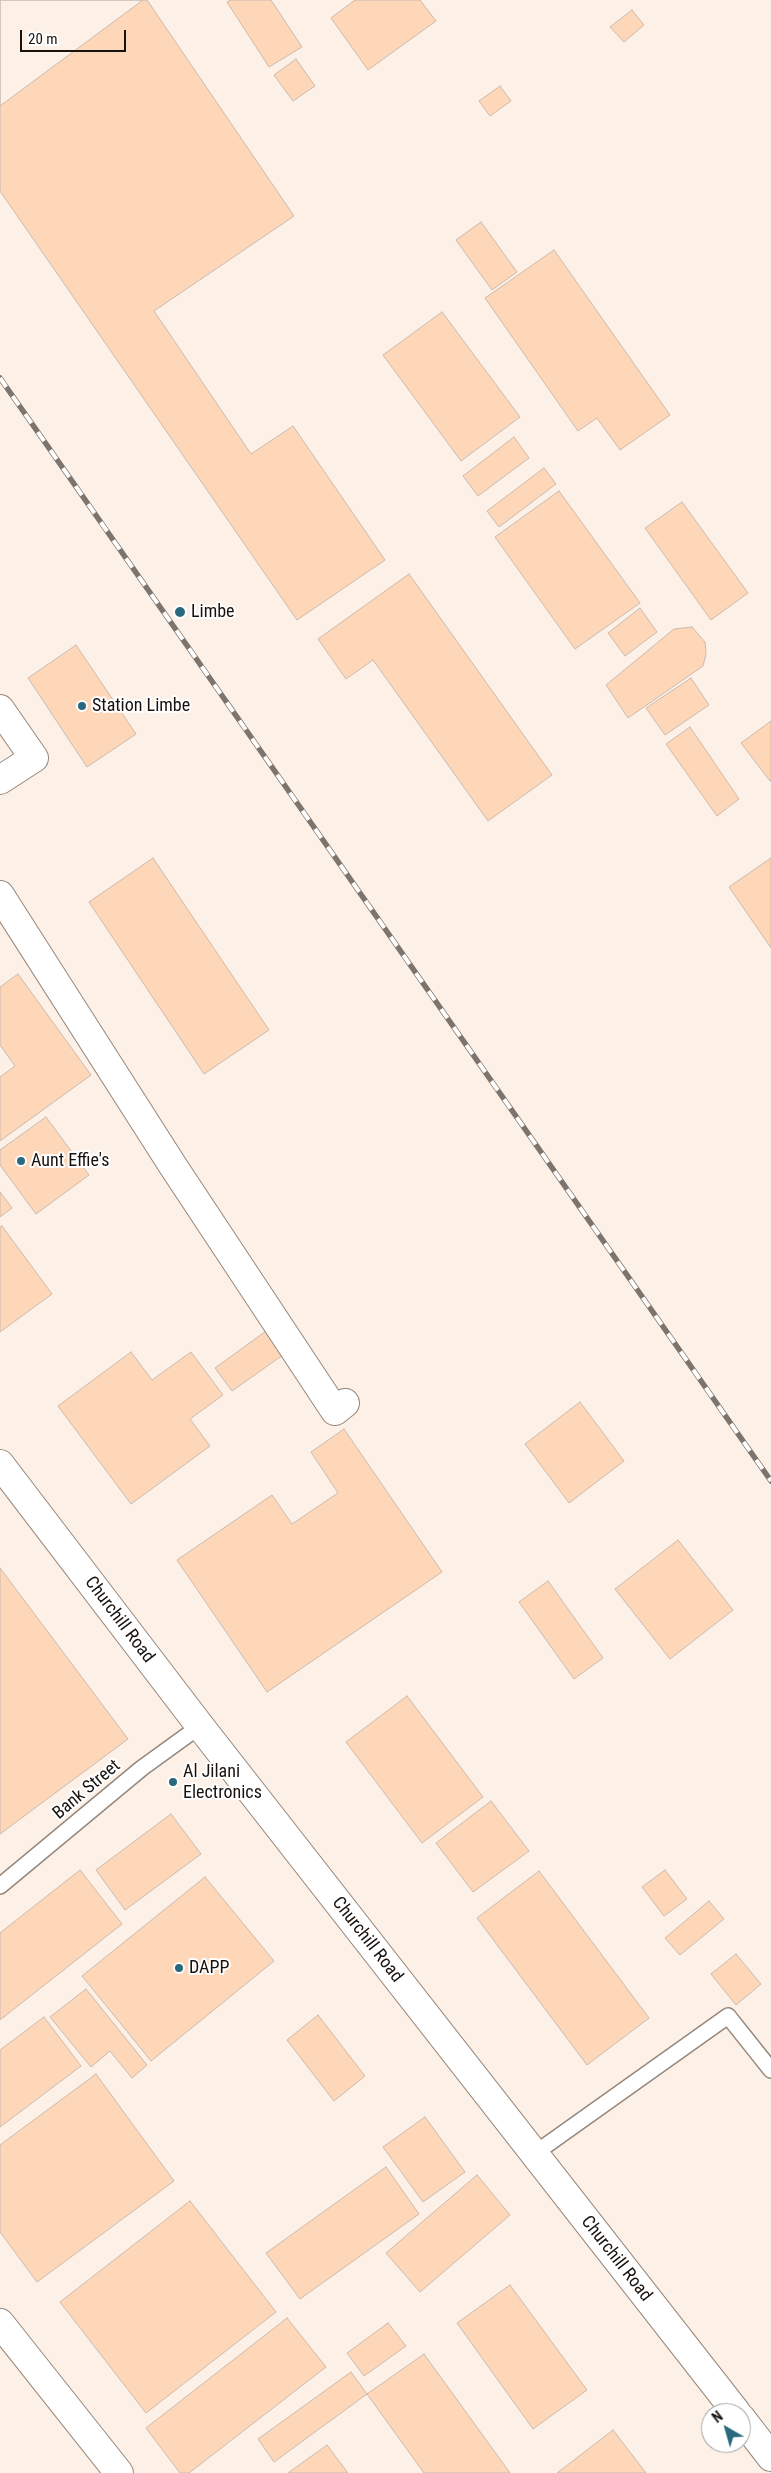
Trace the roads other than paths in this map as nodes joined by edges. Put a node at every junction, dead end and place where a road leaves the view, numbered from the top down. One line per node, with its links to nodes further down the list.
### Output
1 (0, 709): 2 (main road)
2 (0, 780)
3 (0, 895): 4 (main road)
4 (346, 1403)
5 (0, 1464): 6 (main road, Churchill Road)
6 (200, 1726): 7 (lane, Bank Street); 9 (main road, Churchill Road)
7 (0, 1886)
8 (771, 2070): 9 (lane)
9 (534, 2154): 11 (main road, Churchill Road)
10 (0, 2323): 14 (main road)
11 (729, 2403)
12 (751, 2431): 13 (main road)
13 (771, 2457)
14 (118, 2473)

